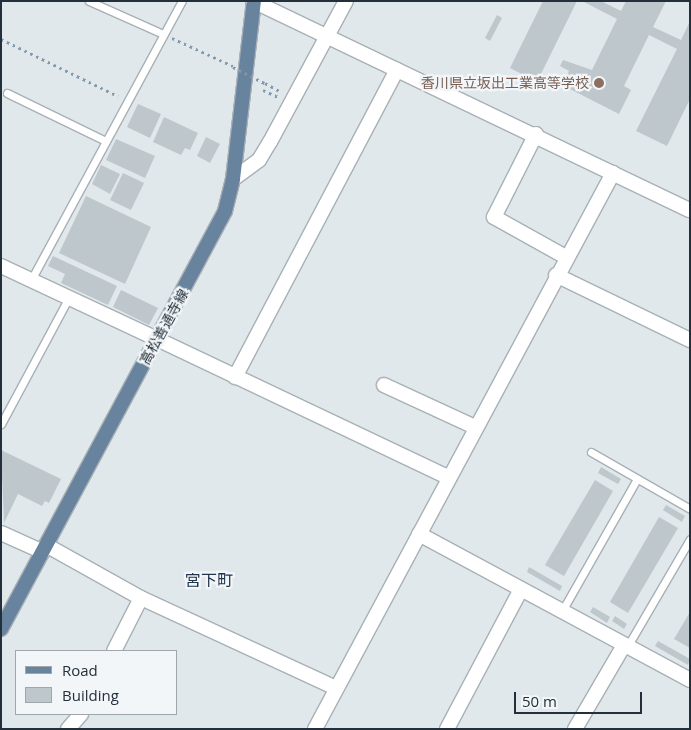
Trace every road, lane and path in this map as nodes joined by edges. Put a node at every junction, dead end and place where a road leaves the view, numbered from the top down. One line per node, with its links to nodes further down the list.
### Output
1 (89, 1): 6 (lane)
2 (182, 1): 6 (lane)
3 (254, 1): 5 (street); 17 (main road, 高松善通寺線)
4 (346, 1): 5 (street)
5 (327, 33): 8 (street); 17 (street)
6 (163, 34): 10 (path, bridge); 13 (lane)
7 (1, 40): 13 (path)
8 (397, 70): 14 (street); 26 (street)
9 (263, 90): 12 (path)
10 (278, 90)
11 (7, 93): 15 (lane)
12 (276, 96)
13 (128, 100): 15 (lane)
14 (536, 134): 16 (street); 19 (street)
15 (106, 141): 22 (lane)
16 (613, 174): 18 (street); 19 (street)
17 (233, 179): 24 (main road, 高松善通寺線)
18 (690, 210)
19 (566, 257): 21 (street)
20 (1, 266): 22 (street)
21 (556, 276): 25 (street); 29 (street)
22 (30, 280): 23 (street)
23 (69, 297): 24 (street); 28 (lane)
24 (157, 339): 26 (street); 37 (main road, 高松善通寺線)
25 (690, 340)
26 (235, 377): 31 (street)
27 (384, 384): 29 (street)
28 (1, 424)
29 (475, 427): 31 (street)
30 (591, 452): 32 (lane)
31 (448, 477): 35 (street)
32 (637, 479): 33 (lane); 40 (lane)
33 (690, 510)
34 (1, 533): 37 (street)
35 (419, 534): 38 (street); 45 (street)
36 (690, 539): 42 (lane)
37 (44, 549): 39 (street); 41 (main road, 高松善通寺線)
38 (520, 589): 40 (street); 49 (street)
39 (141, 598): 43 (street); 45 (street)
40 (562, 611): 42 (street)
41 (1, 629)
42 (626, 646): 44 (street); 50 (street)
43 (115, 650)
44 (690, 680)
45 (336, 688): 48 (street)
46 (80, 715): 47 (street)
47 (68, 729)
48 (315, 729)
49 (447, 729)
50 (575, 729)

